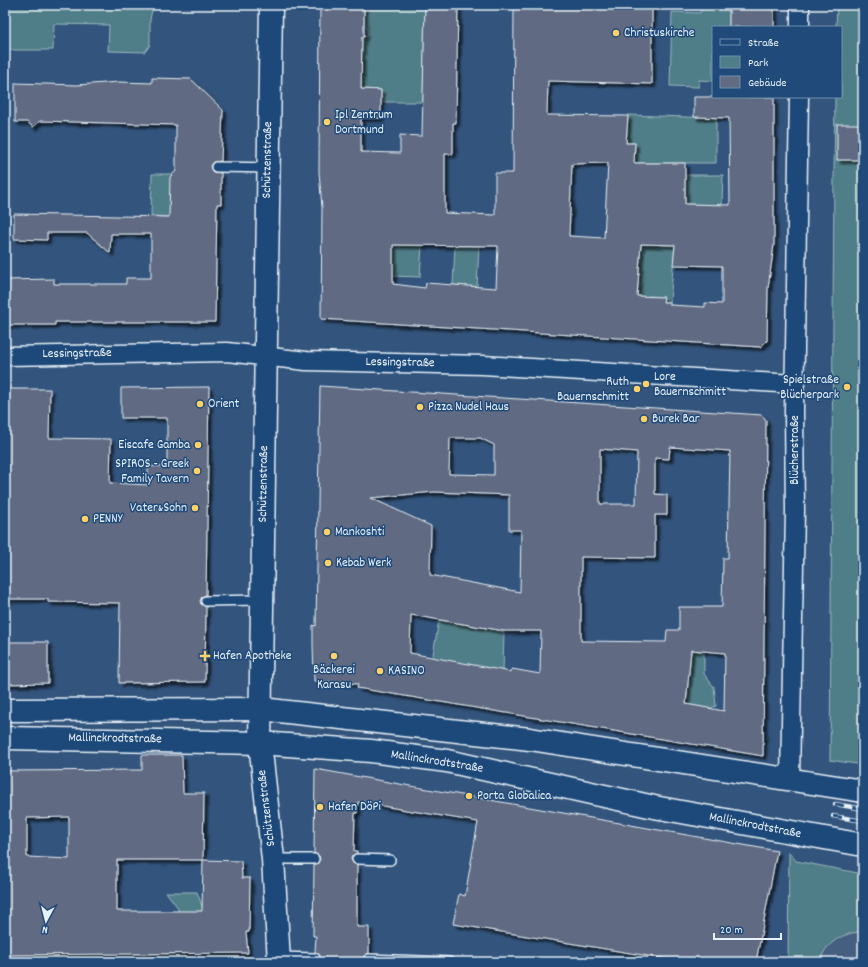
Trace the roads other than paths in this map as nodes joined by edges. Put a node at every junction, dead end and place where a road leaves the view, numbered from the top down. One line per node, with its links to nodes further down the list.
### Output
1 (270, 5): 6 (main road, Schützenstraße)
2 (800, 5): 3 (street)
3 (800, 26)
4 (799, 98): 9 (street, Blücherstraße)
5 (216, 167): 6 (lane)
6 (268, 168): 7 (main road, Schützenstraße)
7 (266, 355): 8 (street, Lessingstraße); 9 (street, Lessingstraße); 10 (main road, Schützenstraße)
8 (5, 356)
9 (795, 384): 16 (street, Blücherstraße)
10 (262, 600): 11 (lane); 12 (main road, Schützenstraße)
11 (206, 601)
12 (261, 709): 13 (main road); 15 (main road, Schützenstraße); 16 (main road)
13 (5, 710)
14 (5, 738): 15 (main road, Mallinckrodtstraße)
15 (260, 743): 18 (main road, Mallinckrodtstraße); 20 (main road, Schützenstraße)
16 (790, 779): 17 (main road)
17 (863, 791)
18 (863, 845)
19 (314, 858): 20 (lane)
20 (273, 859): 25 (main road, Schützenstraße)
21 (357, 859): 22 (lane)
22 (390, 860)
23 (315, 958): 25 (lane)
24 (369, 958): 26 (lane)
25 (279, 960)
26 (449, 962)

